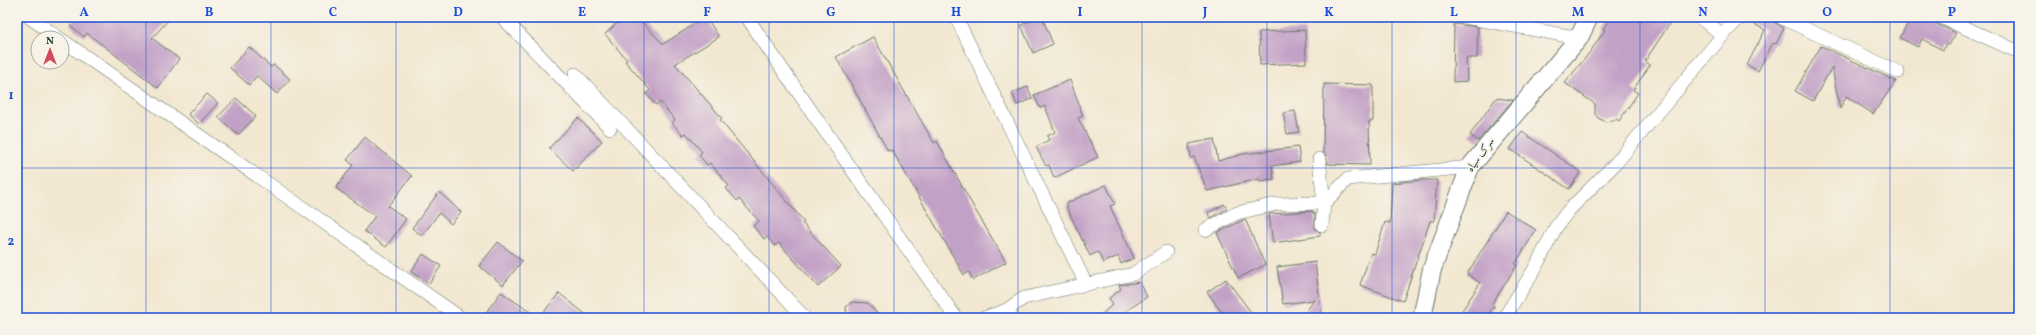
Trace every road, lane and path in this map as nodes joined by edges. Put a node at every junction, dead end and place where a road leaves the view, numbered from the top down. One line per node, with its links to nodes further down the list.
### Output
1 (29, 17): 11 (street)
2 (502, 17): 18 (street)
3 (747, 17): 29 (street)
4 (956, 17): 25 (street)
5 (1465, 17): 13 (street)
6 (1589, 17): 13 (street, سرک سیاه)
7 (1699, 17): 12 (street)
8 (1740, 17): 12 (street)
9 (1780, 17): 16 (street)
10 (1941, 17): 15 (street)
11 (48, 30)
12 (1723, 35): 32 (street)
13 (1579, 38): 20 (street, سرک سیاه)
14 (70, 46): 27 (street)
15 (2019, 52)
16 (1898, 72)
17 (575, 74): 28 (street)
18 (610, 128)
19 (1319, 159): 21 (street)
20 (1470, 167): 21 (street); 31 (street, سرک سیاه)
21 (1324, 203): 22 (street); 23 (street)
22 (1322, 225)
23 (1205, 230)
24 (1166, 252): 25 (street)
25 (1086, 284): 26 (street)
26 (1009, 315): 30 (street)
27 (461, 318)
28 (805, 318)
29 (956, 318)
30 (984, 318)
31 (1422, 318)
32 (1504, 318)

